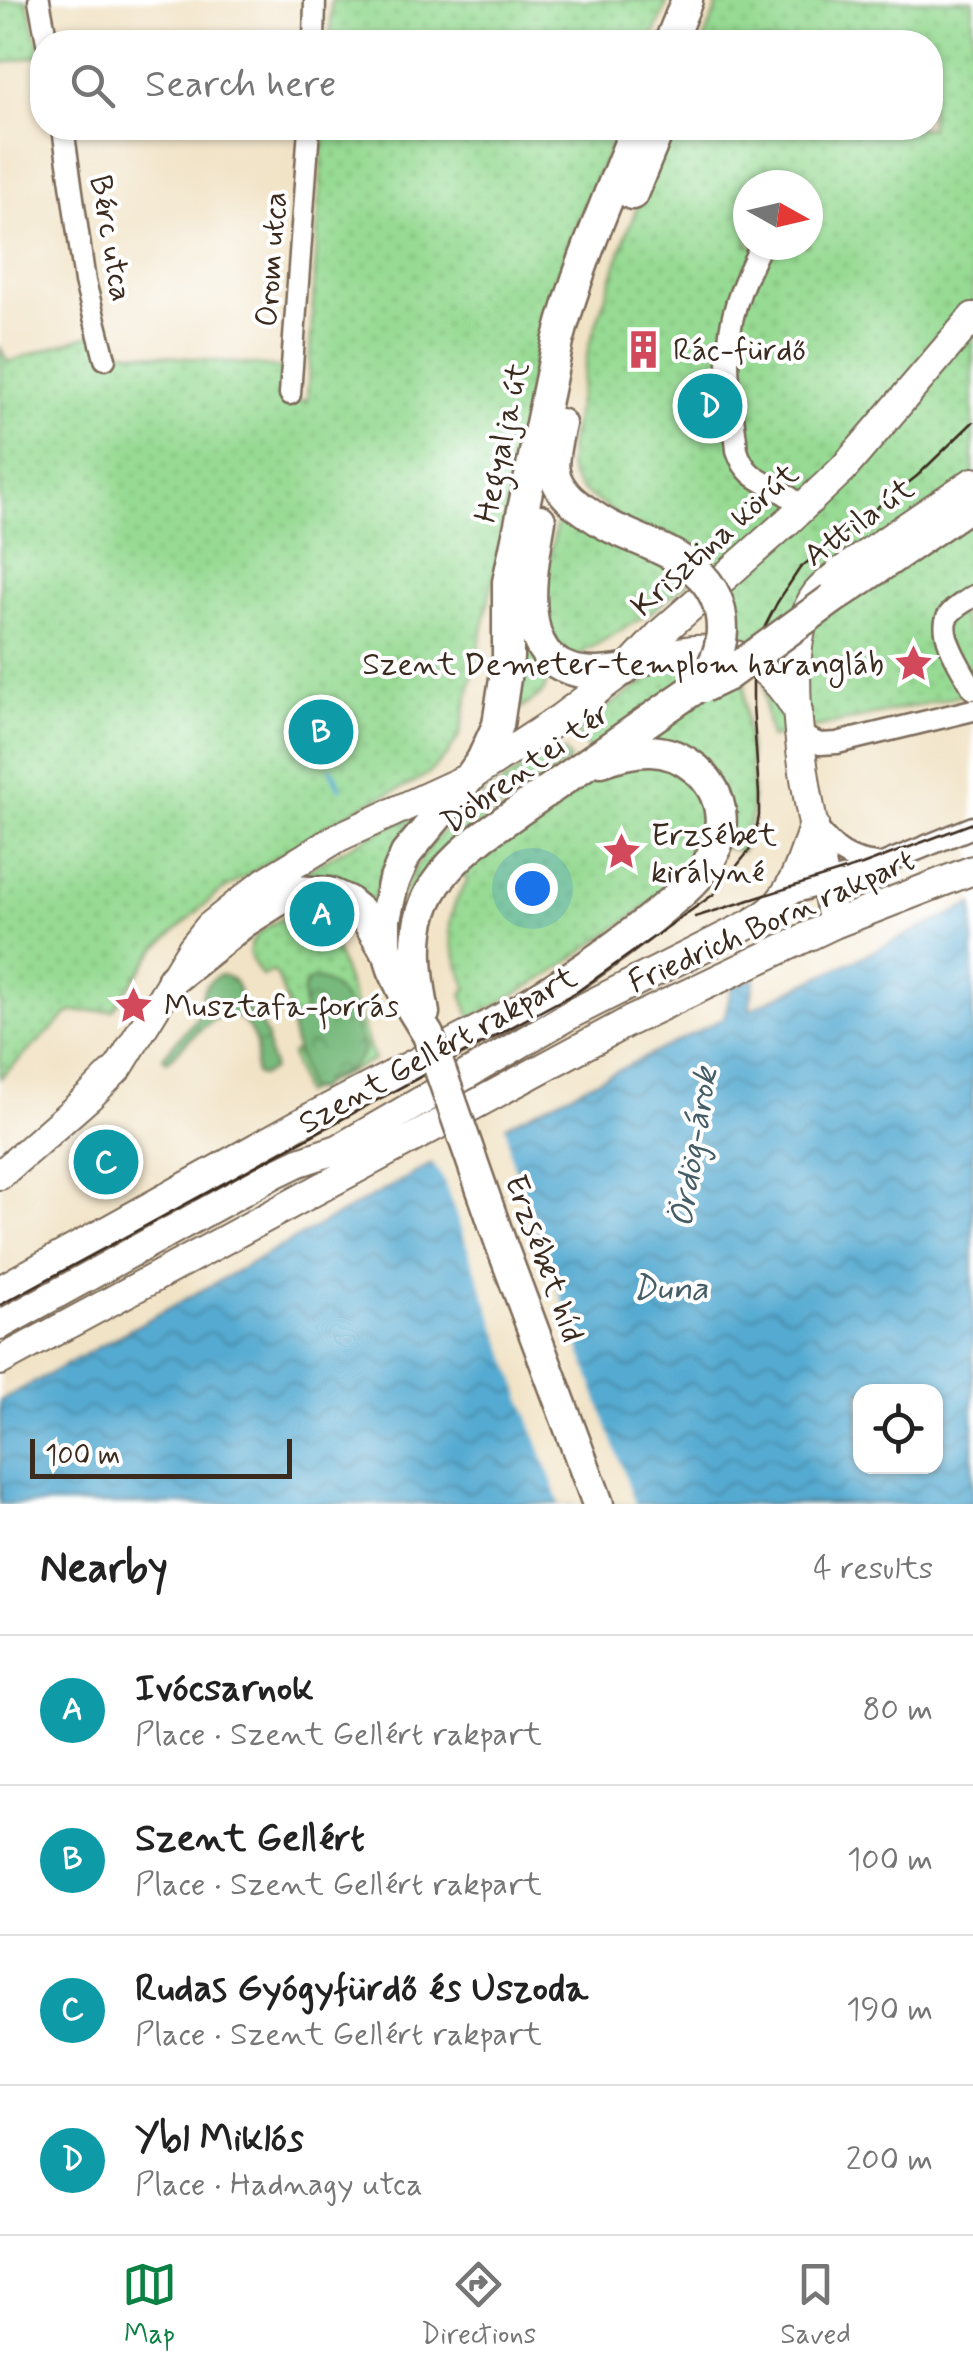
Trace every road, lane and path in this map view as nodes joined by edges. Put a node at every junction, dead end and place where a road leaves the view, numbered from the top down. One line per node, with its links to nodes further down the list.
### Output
1 (39, 0): 5 (street)
2 (316, 0): 6 (street)
3 (686, 0): 7 (main road)
4 (708, 0): 8 (main road)
5 (45, 30)
6 (315, 30)
7 (675, 30)
8 (697, 30)
9 (65, 140): 15 (street, Bérc utca)
10 (308, 140): 16 (street, Orom utca)
11 (631, 140): 28 (main road, Hegyalja út)
12 (653, 140): 17 (main road, Hegyalja út)
13 (754, 260): 20 (street)
14 (973, 318): 20 (main road, Krisztina körút)
15 (106, 359)
16 (290, 394)
17 (554, 458): 22 (main road, Hegyalja út); 24 (main road, bridge)
18 (973, 482): 26 (main road, Attila út)
19 (973, 503): 24 (main road, bridge)
20 (802, 508): 22 (main road, Krisztina körút)
21 (973, 596): 23 (street)
22 (628, 667): 26 (main road); 28 (main road, Krisztina körút)
23 (973, 690)
24 (691, 691): 27 (main road, Döbrentei tér)
25 (973, 710): 26 (street)
26 (800, 732): 29 (main road)
27 (574, 774): 38 (main road); 39 (main road, Döbrentei tér)
28 (470, 777): 36 (main road, Hegyalja út); 37 (main road)
29 (814, 824): 31 (street); 33 (main road); 34 (main road, Szent Gellért rakpart)
30 (973, 827): 31 (street)
31 (876, 864): 33 (street)
32 (973, 870): 35 (main road, Friedrich Born rakpart)
33 (826, 884): 34 (street); 35 (main road)
34 (783, 896): 42 (main road, Szent Gellért rakpart)
35 (834, 924): 43 (main road, Friedrich Born rakpart)
36 (388, 955): 37 (main road); 39 (main road)
37 (173, 979): 40 (main road)
38 (530, 1003): 41 (main road, Szent Gellért rakpart)
39 (428, 1036): 44 (main road, Erzsébet híd, bridge)
40 (0, 1176)
41 (0, 1290)
42 (0, 1325)
43 (0, 1361)
44 (598, 1504)

